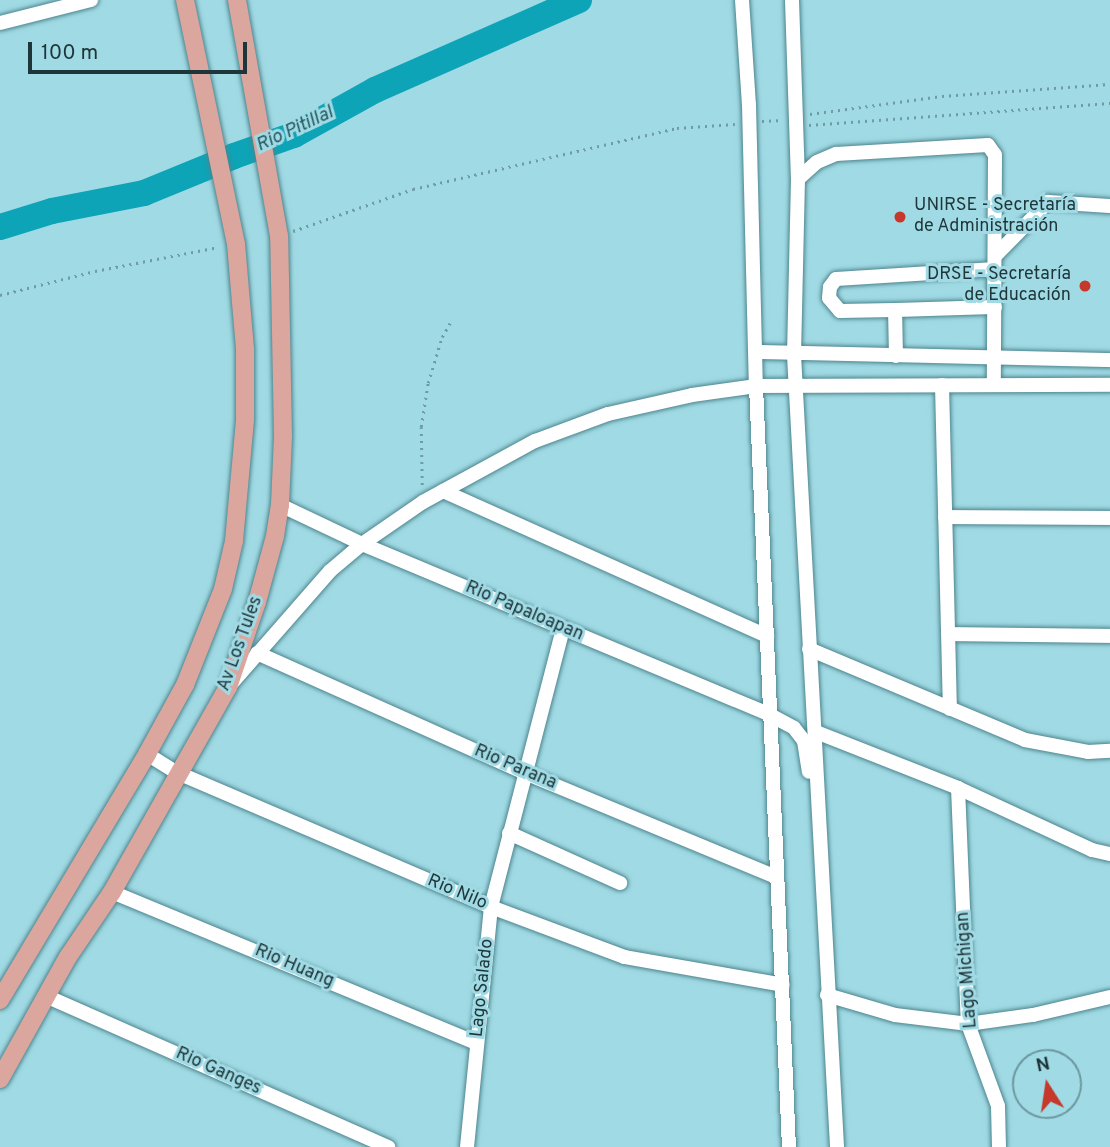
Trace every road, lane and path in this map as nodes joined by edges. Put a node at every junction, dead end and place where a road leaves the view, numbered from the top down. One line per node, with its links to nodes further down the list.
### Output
1 (91, 0): 6 (street)
2 (185, 0): 15 (main road, Av Los Tules)
3 (237, 0): 14 (main road, Av Los Tules)
4 (742, 0): 11 (street)
5 (792, 0): 10 (street)
6 (41, 7): 7 (street)
7 (0, 23)
8 (1110, 84): 10 (path)
9 (1110, 103): 10 (path)
10 (797, 121): 11 (path); 12 (street)
11 (750, 122): 14 (path); 21 (street)
12 (798, 179): 16 (street); 22 (street)
13 (1110, 206): 16 (street)
14 (279, 236): 33 (main road, Av Los Tules)
15 (236, 244): 17 (path); 48 (main road, Av Los Tules)
16 (995, 262): 18 (street); 19 (street)
17 (0, 295)
18 (995, 307): 19 (street); 24 (street)
19 (895, 310): 23 (street)
20 (452, 320): 32 (path)
21 (757, 352): 22 (street); 29 (street)
22 (794, 355): 23 (street); 30 (street)
23 (896, 356): 24 (street)
24 (995, 356): 25 (street); 26 (street)
25 (1110, 360)
26 (994, 384): 27 (street); 28 (street)
27 (942, 385): 30 (street); 34 (street)
28 (1110, 385)
29 (756, 386): 30 (street); 31 (street); 39 (street)
30 (795, 387): 41 (street)
31 (443, 491): 32 (street); 39 (street)
32 (423, 502): 36 (street)
33 (280, 505): 36 (street, Rio Papaloapan); 43 (main road, Av Los Tules)
34 (945, 517): 35 (street); 38 (street)
35 (1110, 517)
36 (362, 544): 37 (street, Rio Papaloapan); 42 (street)
37 (562, 628): 45 (street, Rio Papaloapan); 49 (street, Lago Salado)
38 (950, 634): 40 (street); 44 (street)
39 (766, 636): 45 (street)
40 (1110, 636)
41 (809, 649): 44 (street); 46 (street)
42 (257, 653): 43 (street); 49 (street, Rio Parana)
43 (228, 687): 50 (main road, Av Los Tules)
44 (950, 709): 47 (street)
45 (770, 715): 53 (street, Rio Papaloapan); 55 (street)
46 (816, 732): 51 (street); 53 (street)
47 (1110, 751)
48 (147, 754): 50 (street, Rio Nilo); 63 (main road, Av Los Tules)
49 (525, 772): 52 (street, Lago Salado); 55 (street, Rio Parana)
50 (178, 773): 57 (main road, Av Los Tules); 58 (street, Rio Nilo)
51 (958, 788): 54 (street); 64 (street, Lago Michigan)
52 (509, 833): 56 (street); 58 (street, Lago Salado)
53 (818, 835): 60 (street)
54 (1110, 854)
55 (776, 877): 59 (street)
56 (620, 883)
57 (112, 892): 61 (main road, Av Los Tules); 65 (street, Rio Huang)
58 (491, 907): 59 (street, Rio Nilo); 65 (street, Lago Salado)
59 (783, 985): 69 (street)
60 (827, 995): 64 (street); 70 (street)
61 (48, 996): 66 (main road, Av Los Tules); 67 (street, Rio Ganges)
62 (1110, 997): 64 (street)
63 (0, 1000)
64 (968, 1024): 71 (street, Lago Michigan)
65 (477, 1043): 68 (street, Lago Salado)
66 (0, 1079)
67 (388, 1147)
68 (467, 1147)
69 (789, 1147)
70 (837, 1147)
71 (999, 1147)

